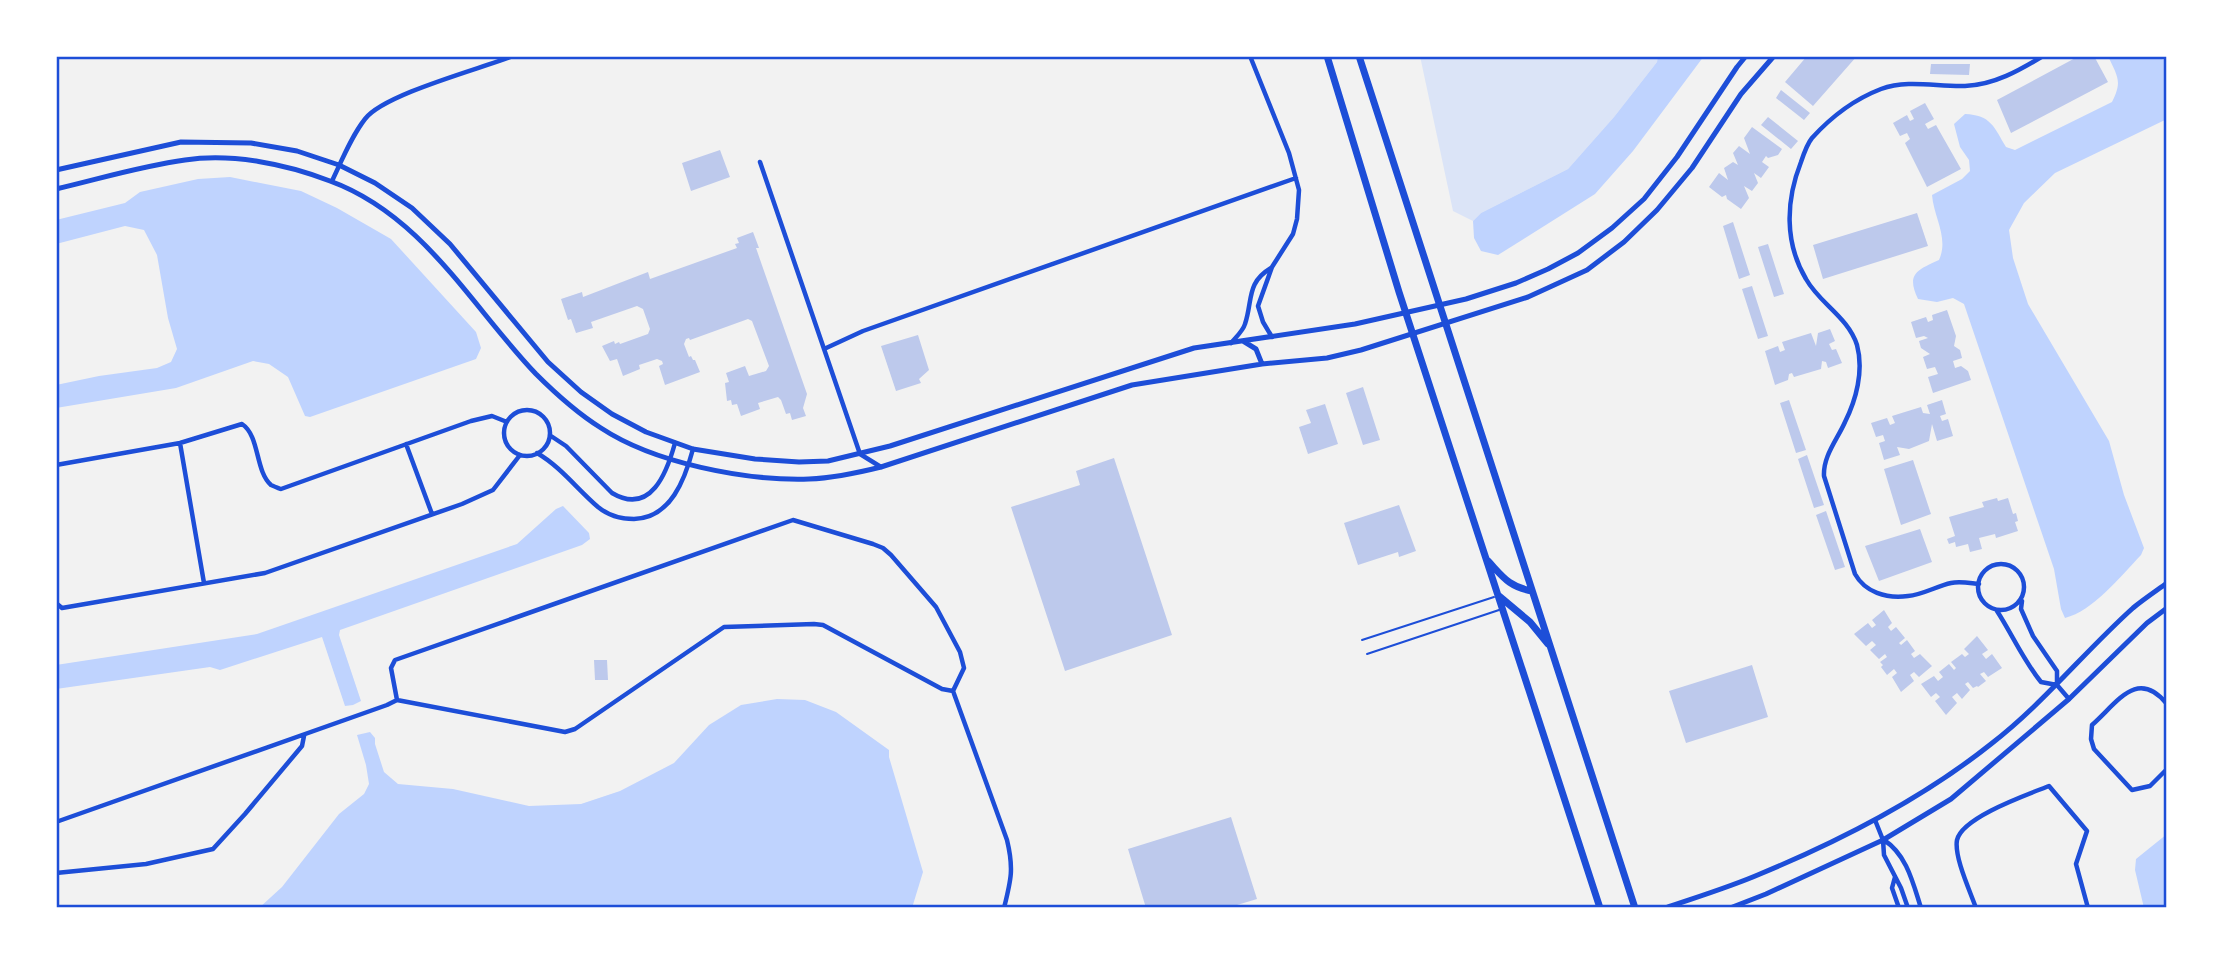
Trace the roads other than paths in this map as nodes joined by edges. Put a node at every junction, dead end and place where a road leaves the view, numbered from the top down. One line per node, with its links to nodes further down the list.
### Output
1 (513, 56): 9 (street)
2 (1250, 56): 11 (street)
3 (1326, 56): 16 (highway)
4 (1359, 56): 15 (highway)
5 (1746, 56): 15 (street)
6 (1774, 56): 17 (street)
7 (2043, 56): 41 (street)
8 (760, 162): 22 (street)
9 (339, 165): 10 (street); 12 (street); 27 (street)
10 (56, 170)
11 (1296, 178): 14 (street); 22 (street)
12 (332, 181): 13 (street); 33 (street)
13 (56, 189)
14 (1272, 268): 19 (street); 21 (street)
15 (1439, 305): 16 (street); 17 (highway)
16 (1406, 312): 18 (highway); 19 (street)
17 (1446, 324): 18 (street); 42 (highway)
18 (1414, 334): 23 (street); 38 (highway)
19 (1272, 337): 20 (street)
20 (1243, 341): 21 (street); 23 (street)
21 (1231, 343): 31 (street)
22 (824, 349): 31 (street)
23 (1262, 364): 36 (street)
24 (507, 422): 25 (street); 28 (street); 32 (street)
25 (551, 436): 30 (street); 33 (street)
26 (180, 443): 28 (street); 34 (street); 39 (street)
27 (675, 443): 29 (street); 33 (street)
28 (406, 444): 37 (street)
29 (693, 449): 31 (street); 35 (street)
30 (537, 453): 32 (street); 35 (street)
31 (860, 454): 36 (street)
32 (520, 455): 37 (street)
33 (671, 459): 35 (street)
34 (56, 465)
35 (689, 465): 36 (street)
36 (881, 467)
37 (432, 514): 39 (street)
38 (1487, 559): 42 (highway); 44 (highway)
39 (204, 583): 45 (street)
40 (2167, 583): 52 (street)
41 (1979, 584): 43 (street); 48 (street)
42 (1532, 591): 50 (highway)
43 (2023, 594): 48 (street); 52 (street)
44 (1498, 595): 46 (highway); 49 (lane); 50 (highway)
45 (56, 603)
46 (1503, 608): 51 (lane); 66 (highway)
47 (2167, 608): 55 (street)
48 (1996, 610): 52 (street)
49 (1362, 640)
50 (1550, 647): 67 (highway)
51 (1367, 654)
52 (2057, 685): 55 (street); 59 (street)
53 (953, 691): 54 (street); 54 (street); 65 (street)
54 (397, 699): 57 (street)
55 (2068, 699): 61 (street)
56 (2167, 704): 58 (street)
57 (304, 735): 60 (street); 62 (street)
58 (2167, 769)
59 (1875, 820): 61 (street); 68 (street)
60 (56, 822)
61 (1883, 839): 63 (street); 64 (street); 69 (street)
62 (56, 873)
63 (1895, 876): 70 (street); 71 (street)
64 (1920, 905): 71 (street)
65 (1004, 908)
66 (1600, 908)
67 (1635, 908)
68 (1665, 908)
69 (1730, 908)
70 (1899, 908)
71 (1908, 908)
72 (1976, 908): 73 (street)
73 (2088, 908)

